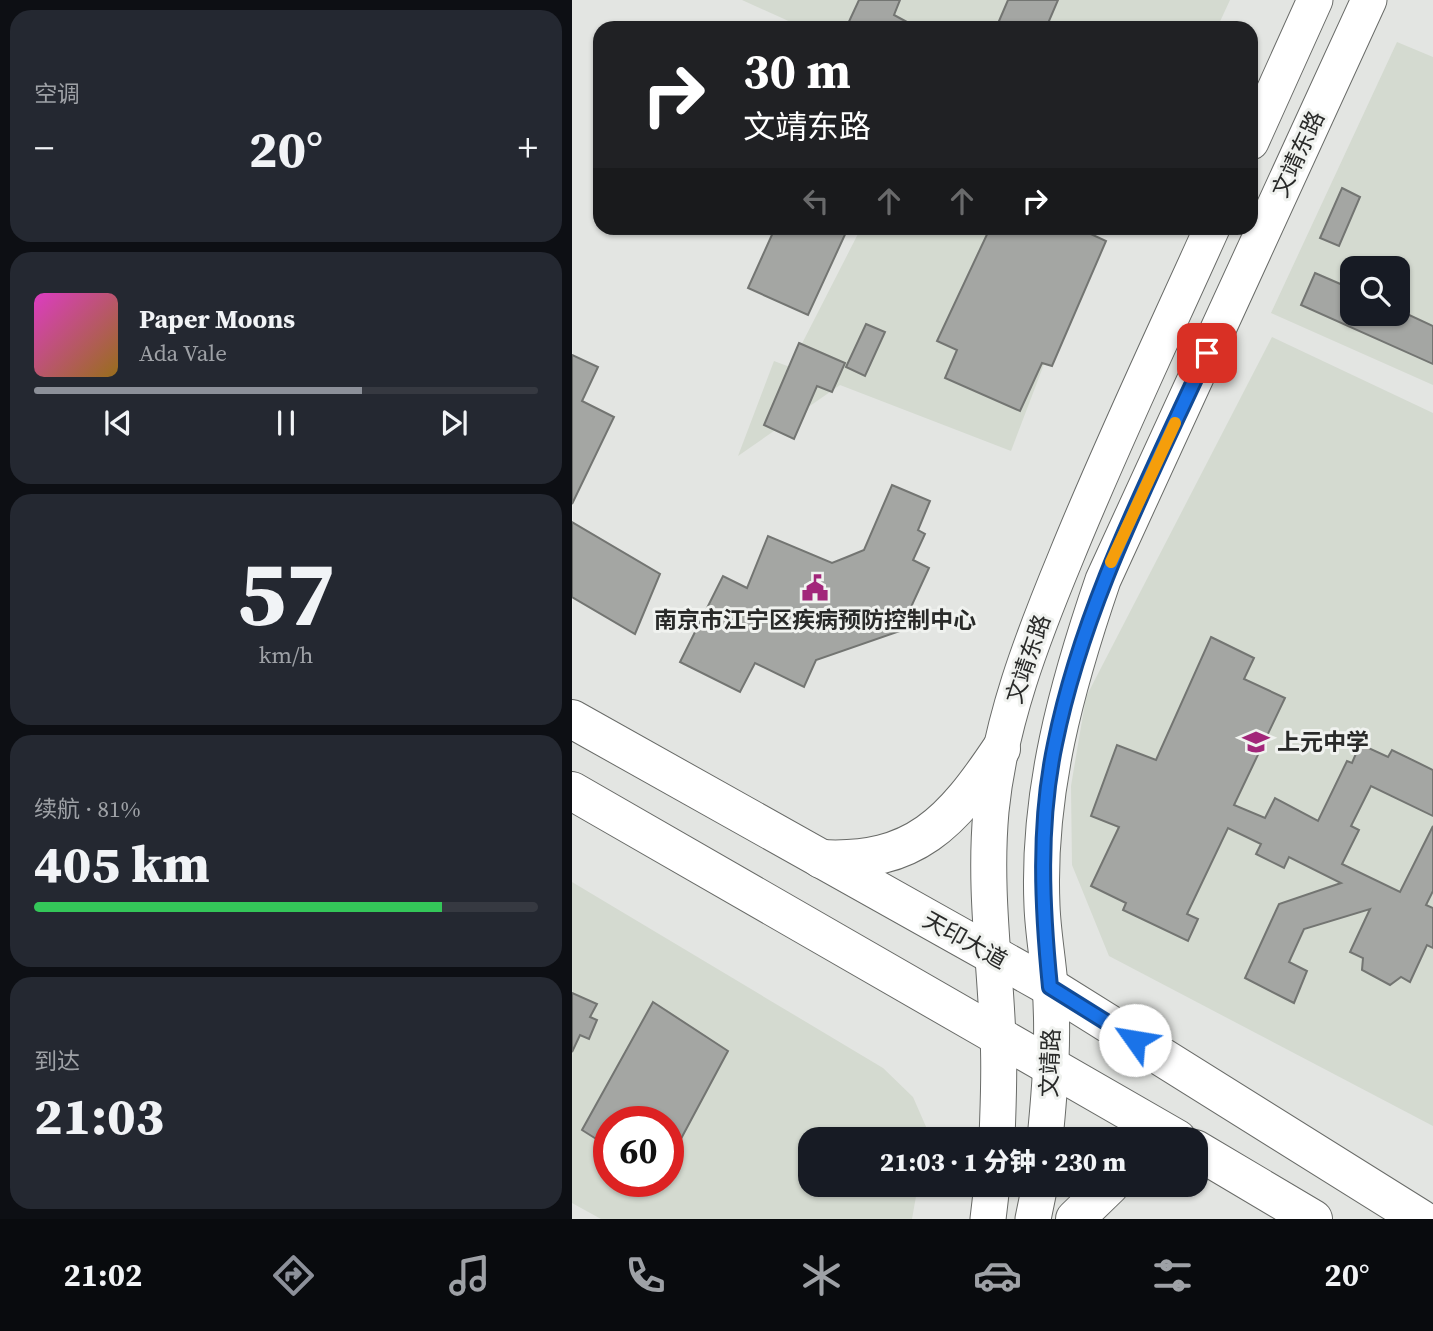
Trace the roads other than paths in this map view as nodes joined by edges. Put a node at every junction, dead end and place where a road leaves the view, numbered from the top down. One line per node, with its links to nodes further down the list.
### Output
1 (1315, 0): 3 (main road, 文靖东路)
2 (1369, 0): 10 (main road, 文靖东路)
3 (1258, 126)
4 (1209, 235): 6 (main road, 文靖东路)
5 (572, 719): 8 (main road, 天印大道)
6 (1001, 749): 8 (main road); 9 (main road, 文靖东路)
7 (572, 791): 11 (main road)
8 (821, 859): 9 (main road, 天印大道)
9 (990, 954): 10 (main road, 天印大道); 11 (main road, 文靖东路)
10 (1050, 987): 12 (main road, 文靖路); 24 (main road, 天印大道)
11 (998, 1039): 12 (main road); 13 (main road)
12 (1052, 1068): 14 (main road, 文靖路); 15 (main road)
13 (997, 1127)
14 (1046, 1127)
15 (1156, 1127)
16 (1208, 1161): 23 (main road)
17 (991, 1197): 20 (main road)
18 (1038, 1197): 21 (main road)
19 (1098, 1197): 22 (main road)
20 (988, 1219)
21 (1033, 1219)
22 (1075, 1219)
23 (1313, 1219)
24 (1421, 1219)

